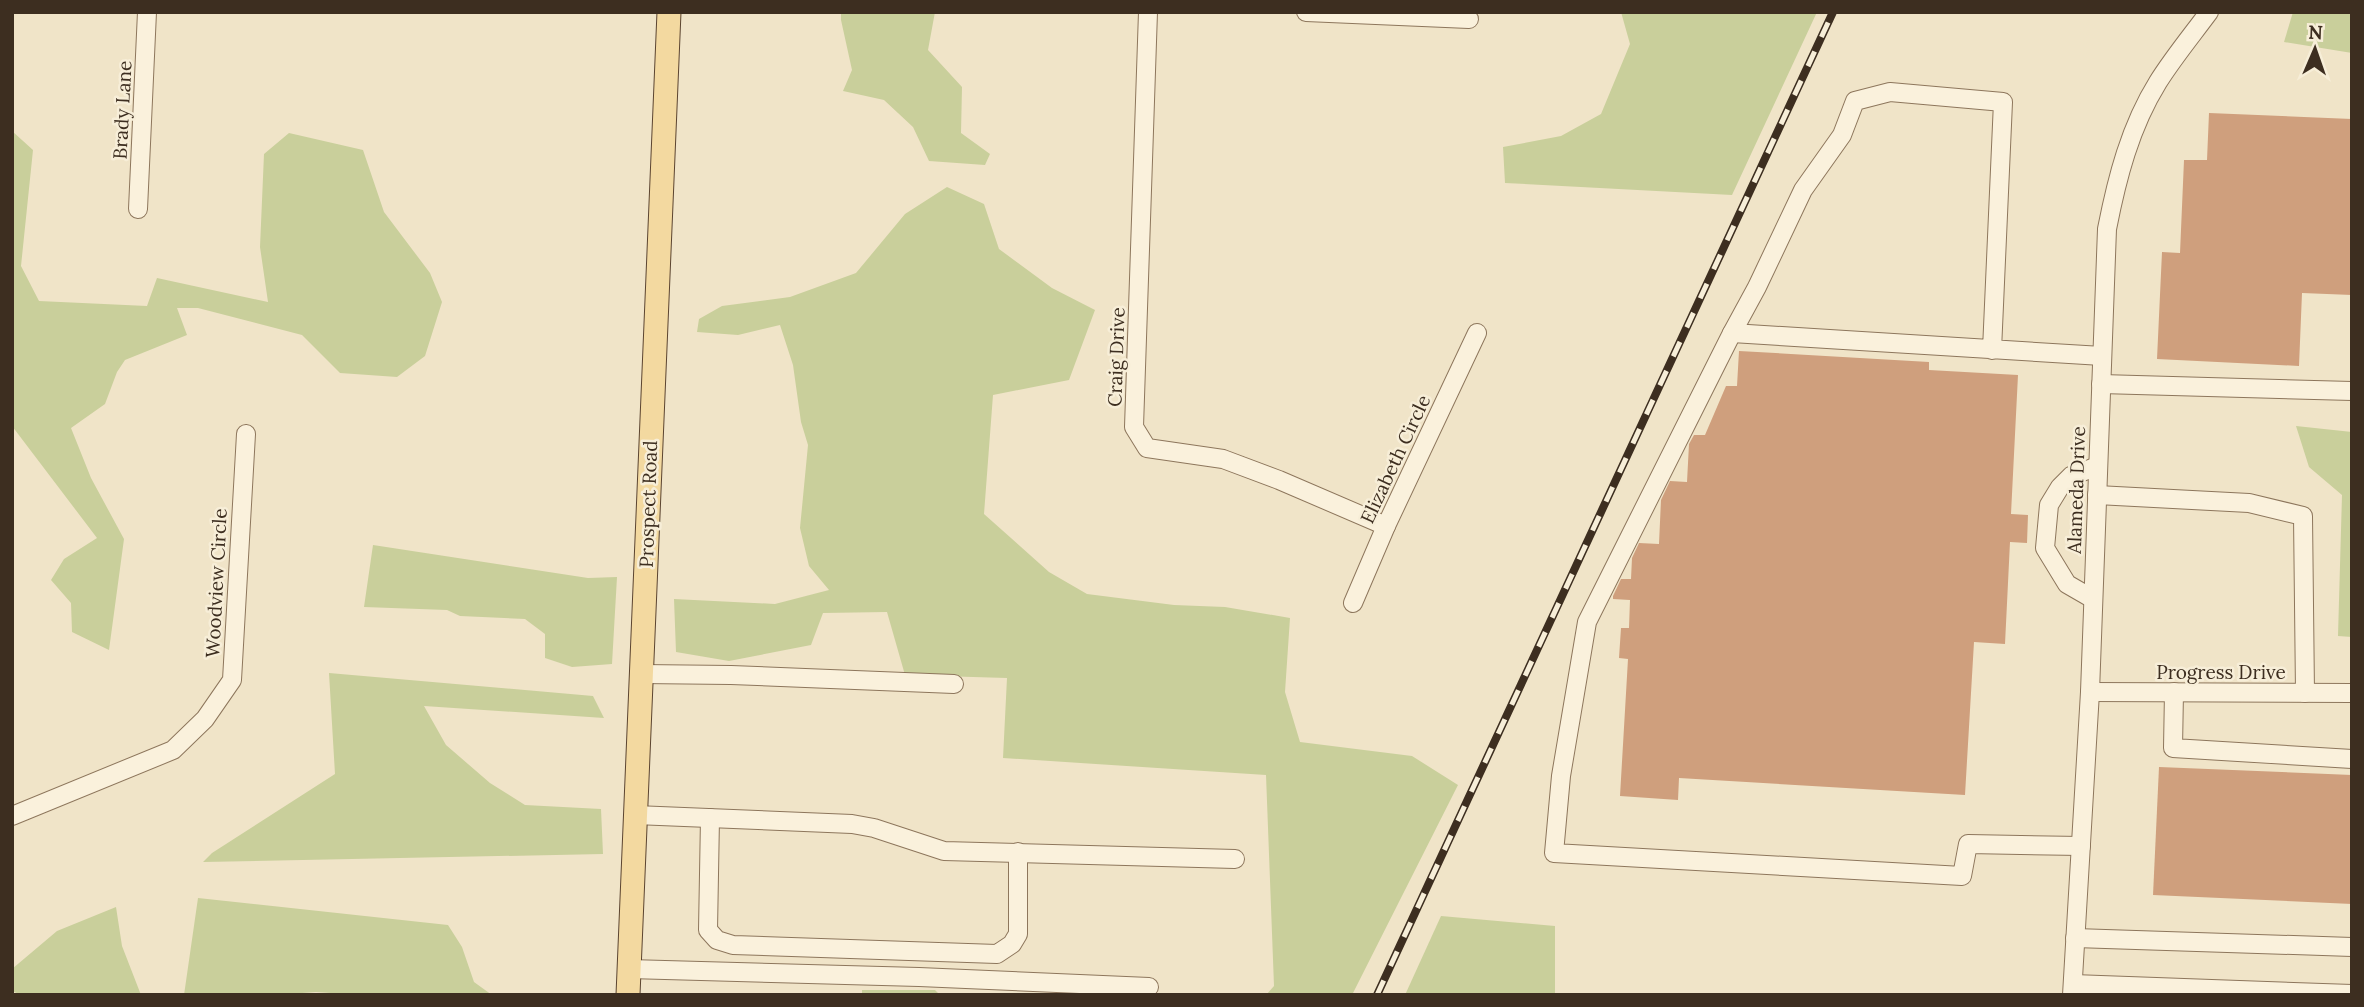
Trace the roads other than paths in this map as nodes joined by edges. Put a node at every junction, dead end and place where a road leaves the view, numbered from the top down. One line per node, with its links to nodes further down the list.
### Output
1 (147, 12): 7 (street, Brady Lane)
2 (669, 12): 20 (main road, Prospect Road)
3 (1148, 12): 17 (street, Craig Drive)
4 (1306, 12): 6 (street)
5 (2209, 12): 11 (street, Alameda Drive)
6 (1469, 19)
7 (138, 209)
8 (1476, 333): 17 (street, Elizabeth Circle)
9 (1732, 334): 10 (street); 10 (street); 30 (street)
10 (1992, 350): 11 (street)
11 (2102, 356): 12 (street, Alameda Drive)
12 (2101, 384): 13 (street); 15 (street, Alameda Drive)
13 (2352, 391)
14 (246, 434): 28 (street, Woodview Circle)
15 (2098, 466): 16 (street, Alameda Drive); 18 (street)
16 (2097, 495): 18 (street, Alameda Drive); 24 (street)
17 (1386, 526): 19 (street, Elizabeth Circle)
18 (2094, 599): 22 (street, Alameda Drive)
19 (1353, 603)
20 (641, 674): 21 (street); 27 (main road, Prospect Road)
21 (954, 684)
22 (2090, 692): 23 (street, Progress Drive); 30 (street, Alameda Drive)
23 (2174, 692): 24 (street, Progress Drive); 26 (street)
24 (2305, 693): 25 (street, Progress Drive)
25 (2352, 694)
26 (2352, 759)
27 (635, 815): 29 (street); 35 (main road, Prospect Road)
28 (12, 816)
29 (710, 818): 31 (street); 31 (street)
30 (2081, 846): 33 (street, Alameda Drive)
31 (1018, 852): 32 (street)
32 (1236, 859)
33 (2076, 938): 34 (street); 37 (street, Alameda Drive)
34 (2352, 947)
35 (629, 969): 36 (street); 39 (main road, Prospect Road)
36 (1149, 986)
37 (2072, 989): 38 (street)
38 (2352, 994)
39 (628, 995)

